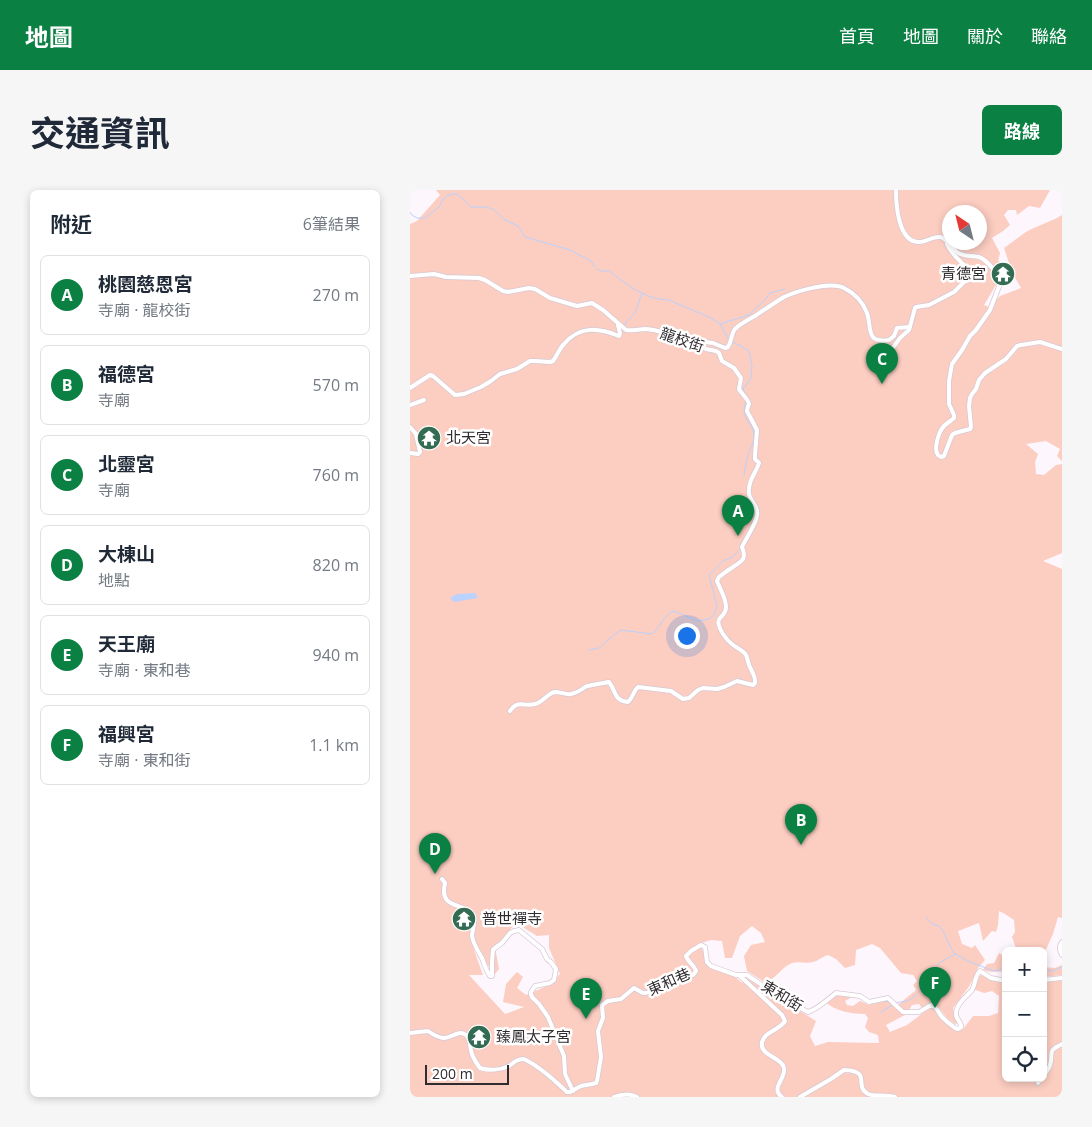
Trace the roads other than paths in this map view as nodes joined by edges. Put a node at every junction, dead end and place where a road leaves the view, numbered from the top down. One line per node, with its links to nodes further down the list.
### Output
1 (896, 190): 2 (street)
2 (942, 238)
3 (950, 250): 7 (street)
4 (956, 250): 9 (street)
5 (410, 276): 6 (street, 龍校街)
6 (618, 323): 8 (street, 龍校街); 11 (street)
7 (910, 327): 8 (street); 10 (street)
8 (689, 343): 16 (street, 龍校街)
9 (1062, 349)
10 (884, 355)
11 (410, 388)
12 (424, 400): 13 (street)
13 (410, 405)
14 (410, 427): 15 (street)
15 (410, 452)
16 (510, 711)
17 (442, 879): 27 (street)
18 (1062, 942): 19 (street)
19 (1062, 955)
20 (740, 976): 22 (street, 東和街); 27 (street, 東和巷); 31 (street, 東和街)
21 (1062, 978): 23 (street)
22 (1002, 980)
23 (1047, 980)
24 (410, 1033): 28 (street)
25 (1062, 1044): 26 (street)
26 (1047, 1069)
27 (573, 1091): 28 (street)
28 (567, 1095)
29 (614, 1097): 30 (street)
30 (637, 1097)
31 (782, 1097)
32 (800, 1097): 33 (street)
33 (895, 1097)

